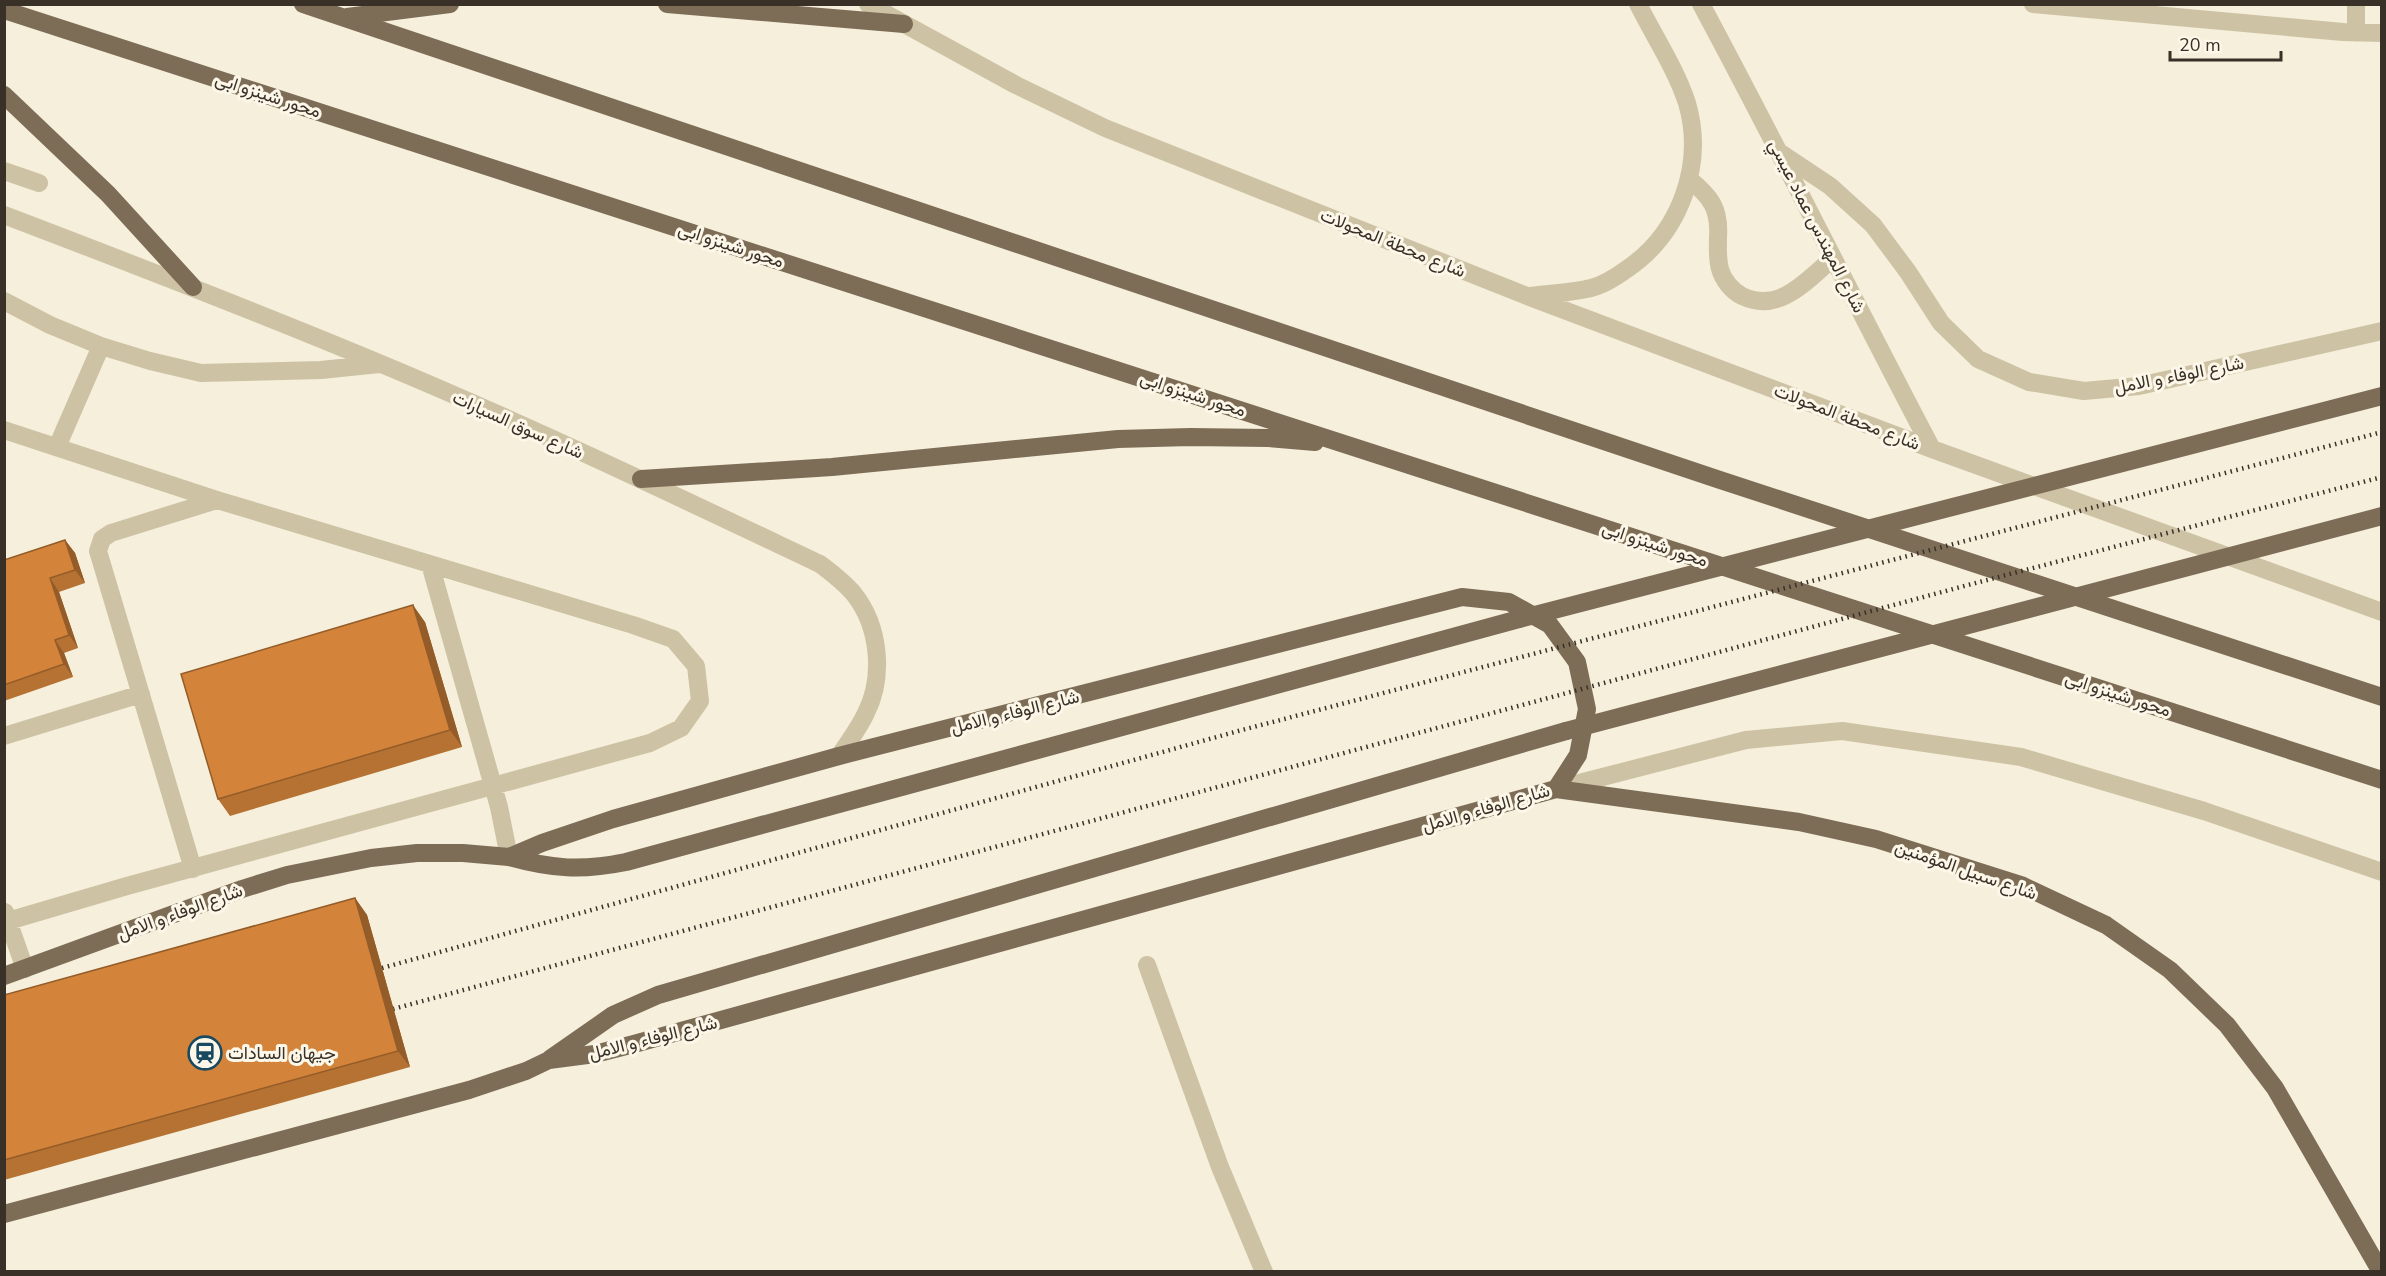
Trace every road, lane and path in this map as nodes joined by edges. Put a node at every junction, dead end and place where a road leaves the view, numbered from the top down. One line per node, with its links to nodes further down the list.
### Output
1 (303, 4): 10 (main road)
2 (450, 4): 10 (main road)
3 (667, 4): 11 (main road)
4 (868, 4): 11 (street, شارع محطة المحولات)
5 (1638, 4): 17 (street)
6 (1701, 4): 15 (street, شارع المهندس عماد عيسي)
7 (2033, 4): 12 (street)
8 (2356, 4): 12 (street)
9 (4, 10): 29 (main road, محور شينزو ابى)
10 (342, 17): 38 (main road)
11 (904, 24): 22 (street, شارع محطة المحولات)
12 (2356, 33): 13 (street)
13 (2382, 33)
14 (4, 95): 21 (main road)
15 (1782, 154): 20 (street, شارع المهندس عماد عيسي); 24 (street, شارع الوفاء و الامل)
16 (4, 171): 18 (street)
17 (1689, 178): 20 (street); 22 (street)
18 (39, 183)
19 (4, 215): 21 (street, شارع سوق السيارات)
20 (1832, 259): 31 (street, شارع المهندس عماد عيسي)
21 (193, 287): 26 (street, شارع سوق السيارات)
22 (1527, 296): 31 (street, شارع محطة المحولات)
23 (4, 301): 25 (street)
24 (2382, 331)
25 (101, 346): 26 (street); 30 (street)
26 (381, 364): 32 (street, شارع سوق السيارات)
27 (2382, 396): 44 (main road, bridge)
28 (4, 430): 30 (street)
29 (1346, 444): 32 (main road); 41 (main road, محور شينزو ابى)
30 (57, 447): 33 (street)
31 (1932, 449): 36 (street, شارع محطة المحولات)
32 (641, 479): 40 (street, شارع سوق السيارات)
33 (217, 500): 35 (street); 37 (street)
34 (2382, 516): 51 (main road, bridge)
35 (430, 564): 42 (street); 42 (street)
36 (2382, 612)
37 (141, 694): 39 (street); 45 (street)
38 (2382, 697)
39 (4, 736)
40 (839, 756): 43 (main road, شارع الوفاء و الامل); 44 (main road, شارع الوفاء و الامل)
41 (2382, 780)
42 (493, 787): 44 (street); 45 (street)
43 (1556, 789): 46 (street); 51 (main road, شارع الوفاء و الامل); 54 (main road, شارع سبيل المؤمنين)
44 (509, 857): 49 (main road, شارع الوفاء و الامل)
45 (193, 869): 47 (street)
46 (2382, 872)
47 (6, 915): 49 (street)
48 (1147, 964): 53 (street)
49 (24, 969): 50 (main road, شارع الوفاء و الامل)
50 (4, 976)
51 (549, 1060): 52 (main road, شارع الوفاء و الامل)
52 (4, 1214)
53 (1264, 1272)
54 (2381, 1272)

